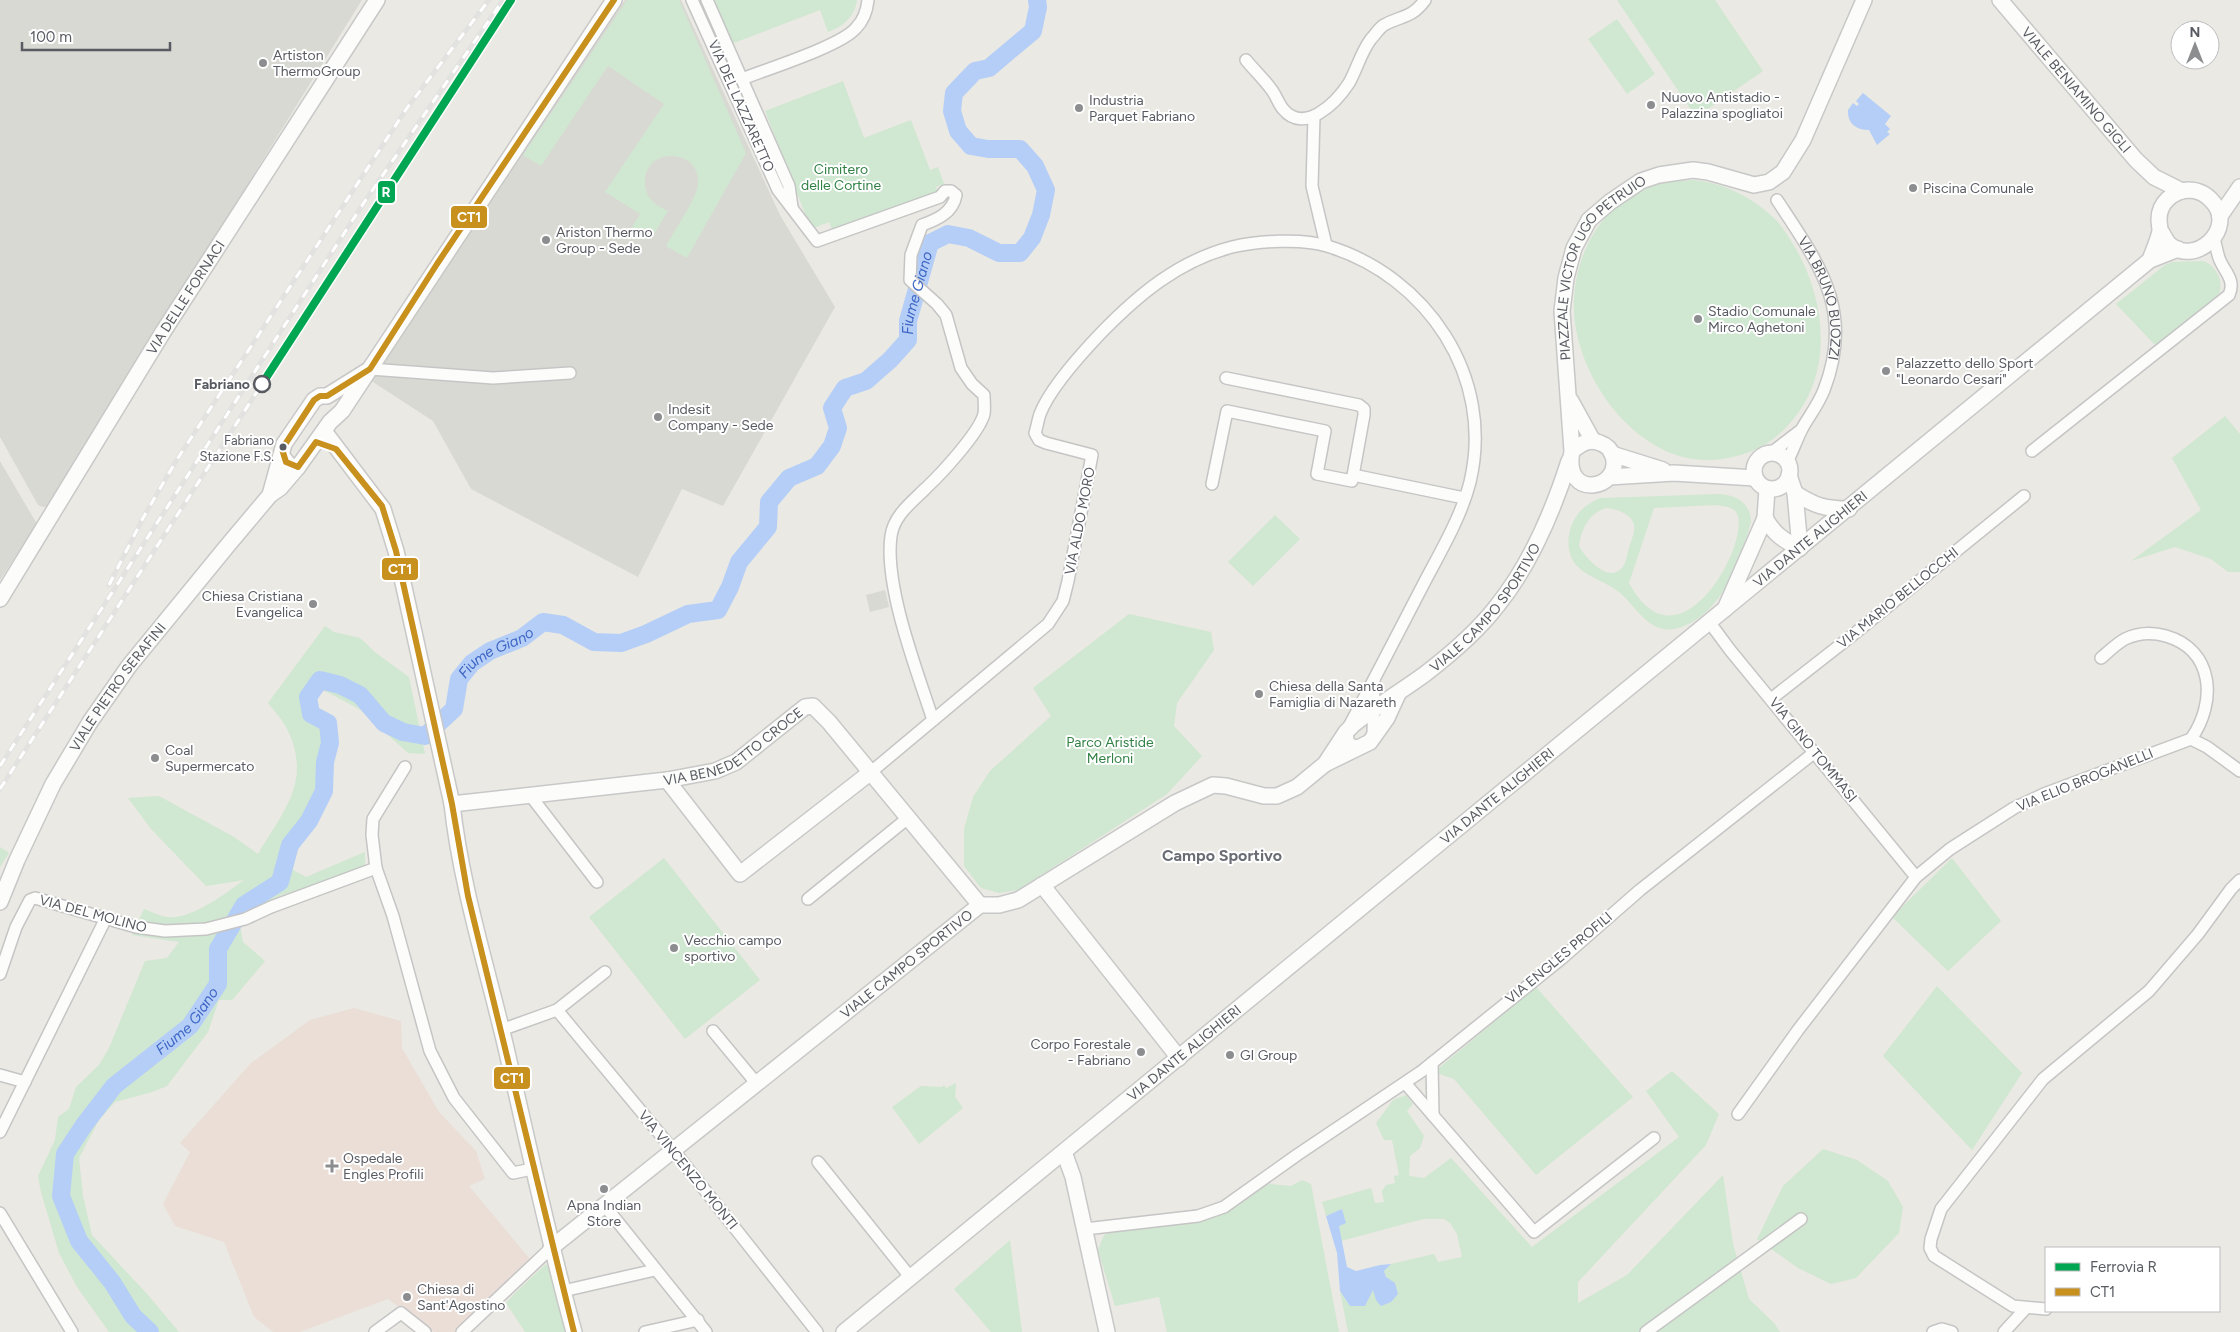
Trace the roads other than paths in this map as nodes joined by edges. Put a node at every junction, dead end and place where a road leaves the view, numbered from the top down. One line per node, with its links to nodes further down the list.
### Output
1 (377, 0): 56 (street, VIA DELLE FORNACI)
2 (614, 0): 25 (street)
3 (692, 0): 18 (street, VIA DEL LAZZARETTO)
4 (707, 0): 10 (street, VIA DEL LAZZARETTO)
5 (868, 0): 10 (street, VIA DEL LAZZARETTO)
6 (1425, 0): 11 (street)
7 (1864, 0): 29 (street, PIAZZALE VICTOR UGO PETRUIO)
8 (2000, 0): 12 (street, VIALE BENIAMINO GIGLI)
9 (1246, 60): 11 (street)
10 (742, 79): 18 (street, VIA DEL LAZZARETTO)
11 (1314, 116): 22 (street)
12 (2154, 178): 14 (street, VIALE BENIAMINO GIGLI); 17 (street, VIALE BENIAMINO GIGLI)
13 (2239, 188): 15 (street); 19 (street)
14 (2182, 191): 15 (street); 17 (street)
15 (2208, 196): 19 (street)
16 (1777, 200): 31 (street, VIA BRUNO BUOZZI)
17 (2162, 207): 20 (street)
18 (793, 211): 64 (street, VIA DEL LAZZARETTO)
19 (2220, 216): 21 (street)
20 (2160, 230): 23 (street); 24 (street)
21 (2208, 244): 23 (street, VIA DANTE ALIGHIERI); 34 (street)
22 (1326, 245): 51 (street, VIA ALDO MORO); 64 (street, VIA ALDO MORO)
23 (2178, 249): 24 (street, VIA DANTE ALIGHIERI)
24 (2150, 260): 53 (street, VIA DANTE ALIGHIERI)
25 (370, 369): 26 (street); 28 (street); 30 (street)
26 (570, 373)
27 (1226, 378): 43 (street)
28 (327, 396): 30 (street); 37 (street)
29 (1568, 397): 33 (street, PIAZZALE VICTOR UGO PETRUIO); 38 (street, PIAZZALE VICTOR UGO PETRUIO)
30 (336, 416): 32 (street)
31 (1802, 429): 35 (street, VIA BRUNO BUOZZI); 40 (street, VIA BRUNO BUOZZI)
32 (320, 437): 39 (street); 75 (street)
33 (1593, 441): 36 (street, PIAZZALE VICTOR UGO PETRUIO); 38 (street)
34 (2032, 451)
35 (1771, 453): 40 (street); 41 (street, VIA BRUNO BUOZZI)
36 (1612, 454): 42 (street, PIAZZALE VICTOR UGO PETRUIO); 44 (street)
37 (282, 456): 39 (street); 49 (street)
38 (1571, 456): 45 (street, PIAZZALE VICTOR UGO PETRUIO); 52 (street, VIALE CAMPO SPORTIVO)
39 (298, 467): 49 (street)
40 (1788, 468): 47 (street); 48 (street)
41 (1755, 471): 42 (street, PIAZZALE VICTOR UGO PETRUIO); 47 (street)
42 (1674, 473): 44 (street, PIAZZALE VICTOR UGO PETRUIO)
43 (1353, 476): 46 (street); 51 (street)
44 (1609, 477): 45 (street, PIAZZALE VICTOR UGO PETRUIO)
45 (1579, 482): 52 (street, VIALE CAMPO SPORTIVO)
46 (1212, 484)
47 (1767, 489): 54 (street)
48 (1795, 493): 53 (street); 55 (street)
49 (270, 495): 83 (street, VIALE PIETRO SERAFINI)
50 (2024, 496): 62 (street, VIA MARIO BELLOCCHI)
51 (1464, 498): 60 (street, VIA ALDO MORO)
52 (1554, 506): 61 (street, VIALE CAMPO SPORTIVO)
53 (1849, 509): 55 (street, VIA DANTE ALIGHIERI)
54 (1765, 518): 55 (street); 57 (street)
55 (1800, 548): 57 (street, VIA DANTE ALIGHIERI)
56 (0, 599)
57 (1724, 612): 58 (street, VIA DANTE ALIGHIERI)
58 (1710, 623): 62 (street, VIA GINO TOMMASI); 91 (street, VIA DANTE ALIGHIERI)
59 (2101, 658): 66 (street)
60 (1374, 678): 63 (street, VIA ALDO MORO); 65 (street, VIA ALDO MORO)
61 (1398, 694): 63 (street, VIALE CAMPO SPORTIVO); 67 (street, VIALE CAMPO SPORTIVO)
62 (1771, 699): 68 (street, VIA GINO TOMMASI)
63 (1374, 710): 65 (street, VIALE CAMPO SPORTIVO); 67 (street)
64 (933, 720): 72 (street, VIA ALDO MORO)
65 (1346, 732): 67 (street); 69 (street, VIALE CAMPO SPORTIVO)
66 (2191, 739): 71 (street); 78 (street, VIA ELIO BROGANELLI)
67 (1368, 741): 69 (street, VIALE CAMPO SPORTIVO)
68 (1815, 752): 78 (street, VIA GINO TOMMASI); 92 (street, VIA ENGLES PROFILI)
69 (1325, 764): 81 (street, VIALE CAMPO SPORTIVO)
70 (405, 767): 77 (street)
71 (2240, 771)
72 (871, 772): 73 (street, VIA BENEDETTO CROCE); 73 (street); 76 (street, VIA BENEDETTO CROCE)
73 (667, 780): 74 (street, VIA BENEDETTO CROCE)
74 (530, 795): 75 (street, VIA BENEDETTO CROCE); 80 (street)
75 (450, 797): 89 (street)
76 (908, 818): 82 (street); 84 (street, VIA BENEDETTO CROCE)
77 (376, 868): 85 (street, VIA DEL MOLINO); 104 (street)
78 (1916, 876): 97 (street, VIA ELIO BROGANELLI)
79 (2240, 880): 113 (street)
80 (597, 882)
81 (1042, 885): 84 (street, VIALE CAMPO SPORTIVO); 91 (street)
82 (808, 899)
83 (0, 902)
84 (980, 905): 96 (street, VIALE CAMPO SPORTIVO)
85 (106, 918): 87 (street, VIA DEL MOLINO); 94 (street)
86 (605, 972): 88 (street)
87 (0, 974)
88 (557, 1010): 89 (street); 101 (street, VIA VINCENZO MONTI)
89 (501, 1030): 104 (street)
90 (714, 1031): 96 (street)
91 (1179, 1058): 102 (street, VIA DANTE ALIGHIERI)
92 (1432, 1063): 95 (street, VIA ENGLES PROFILI); 98 (street)
93 (0, 1075): 94 (street)
94 (25, 1082): 99 (street)
95 (1405, 1083): 98 (street); 108 (street, VIA ENGLES PROFILI)
96 (757, 1084): 101 (street, VIALE CAMPO SPORTIVO)
97 (1738, 1114)
98 (1433, 1115): 100 (street)
99 (0, 1132)
100 (1654, 1138)
101 (674, 1151): 105 (street, VIALE CAMPO SPORTIVO); 123 (street, VIA VINCENZO MONTI)
102 (1064, 1152): 108 (street); 111 (street, VIA DANTE ALIGHIERI)
103 (818, 1162): 111 (street)
104 (532, 1169): 109 (street)
105 (605, 1206): 109 (street, VIALE CAMPO SPORTIVO); 110 (street)
106 (0, 1213): 116 (street)
107 (1801, 1219): 126 (street)
108 (1085, 1229): 125 (street)
109 (551, 1248): 112 (street); 119 (street)
110 (655, 1270): 112 (street); 115 (street)
111 (911, 1278): 124 (street, VIA DANTE ALIGHIERI)
112 (563, 1291): 120 (street)
113 (2026, 1308): 114 (street); 129 (street)
114 (2045, 1309)
115 (698, 1320): 121 (street); 122 (street)
116 (72, 1332)
117 (375, 1332): 118 (street)
118 (425, 1332)
119 (462, 1332)
120 (574, 1332)
121 (645, 1332)
122 (706, 1332)
123 (817, 1332)
124 (844, 1332)
125 (1108, 1332)
126 (1646, 1332)
127 (1933, 1332): 128 (street)
128 (1952, 1332)
129 (2004, 1332)

